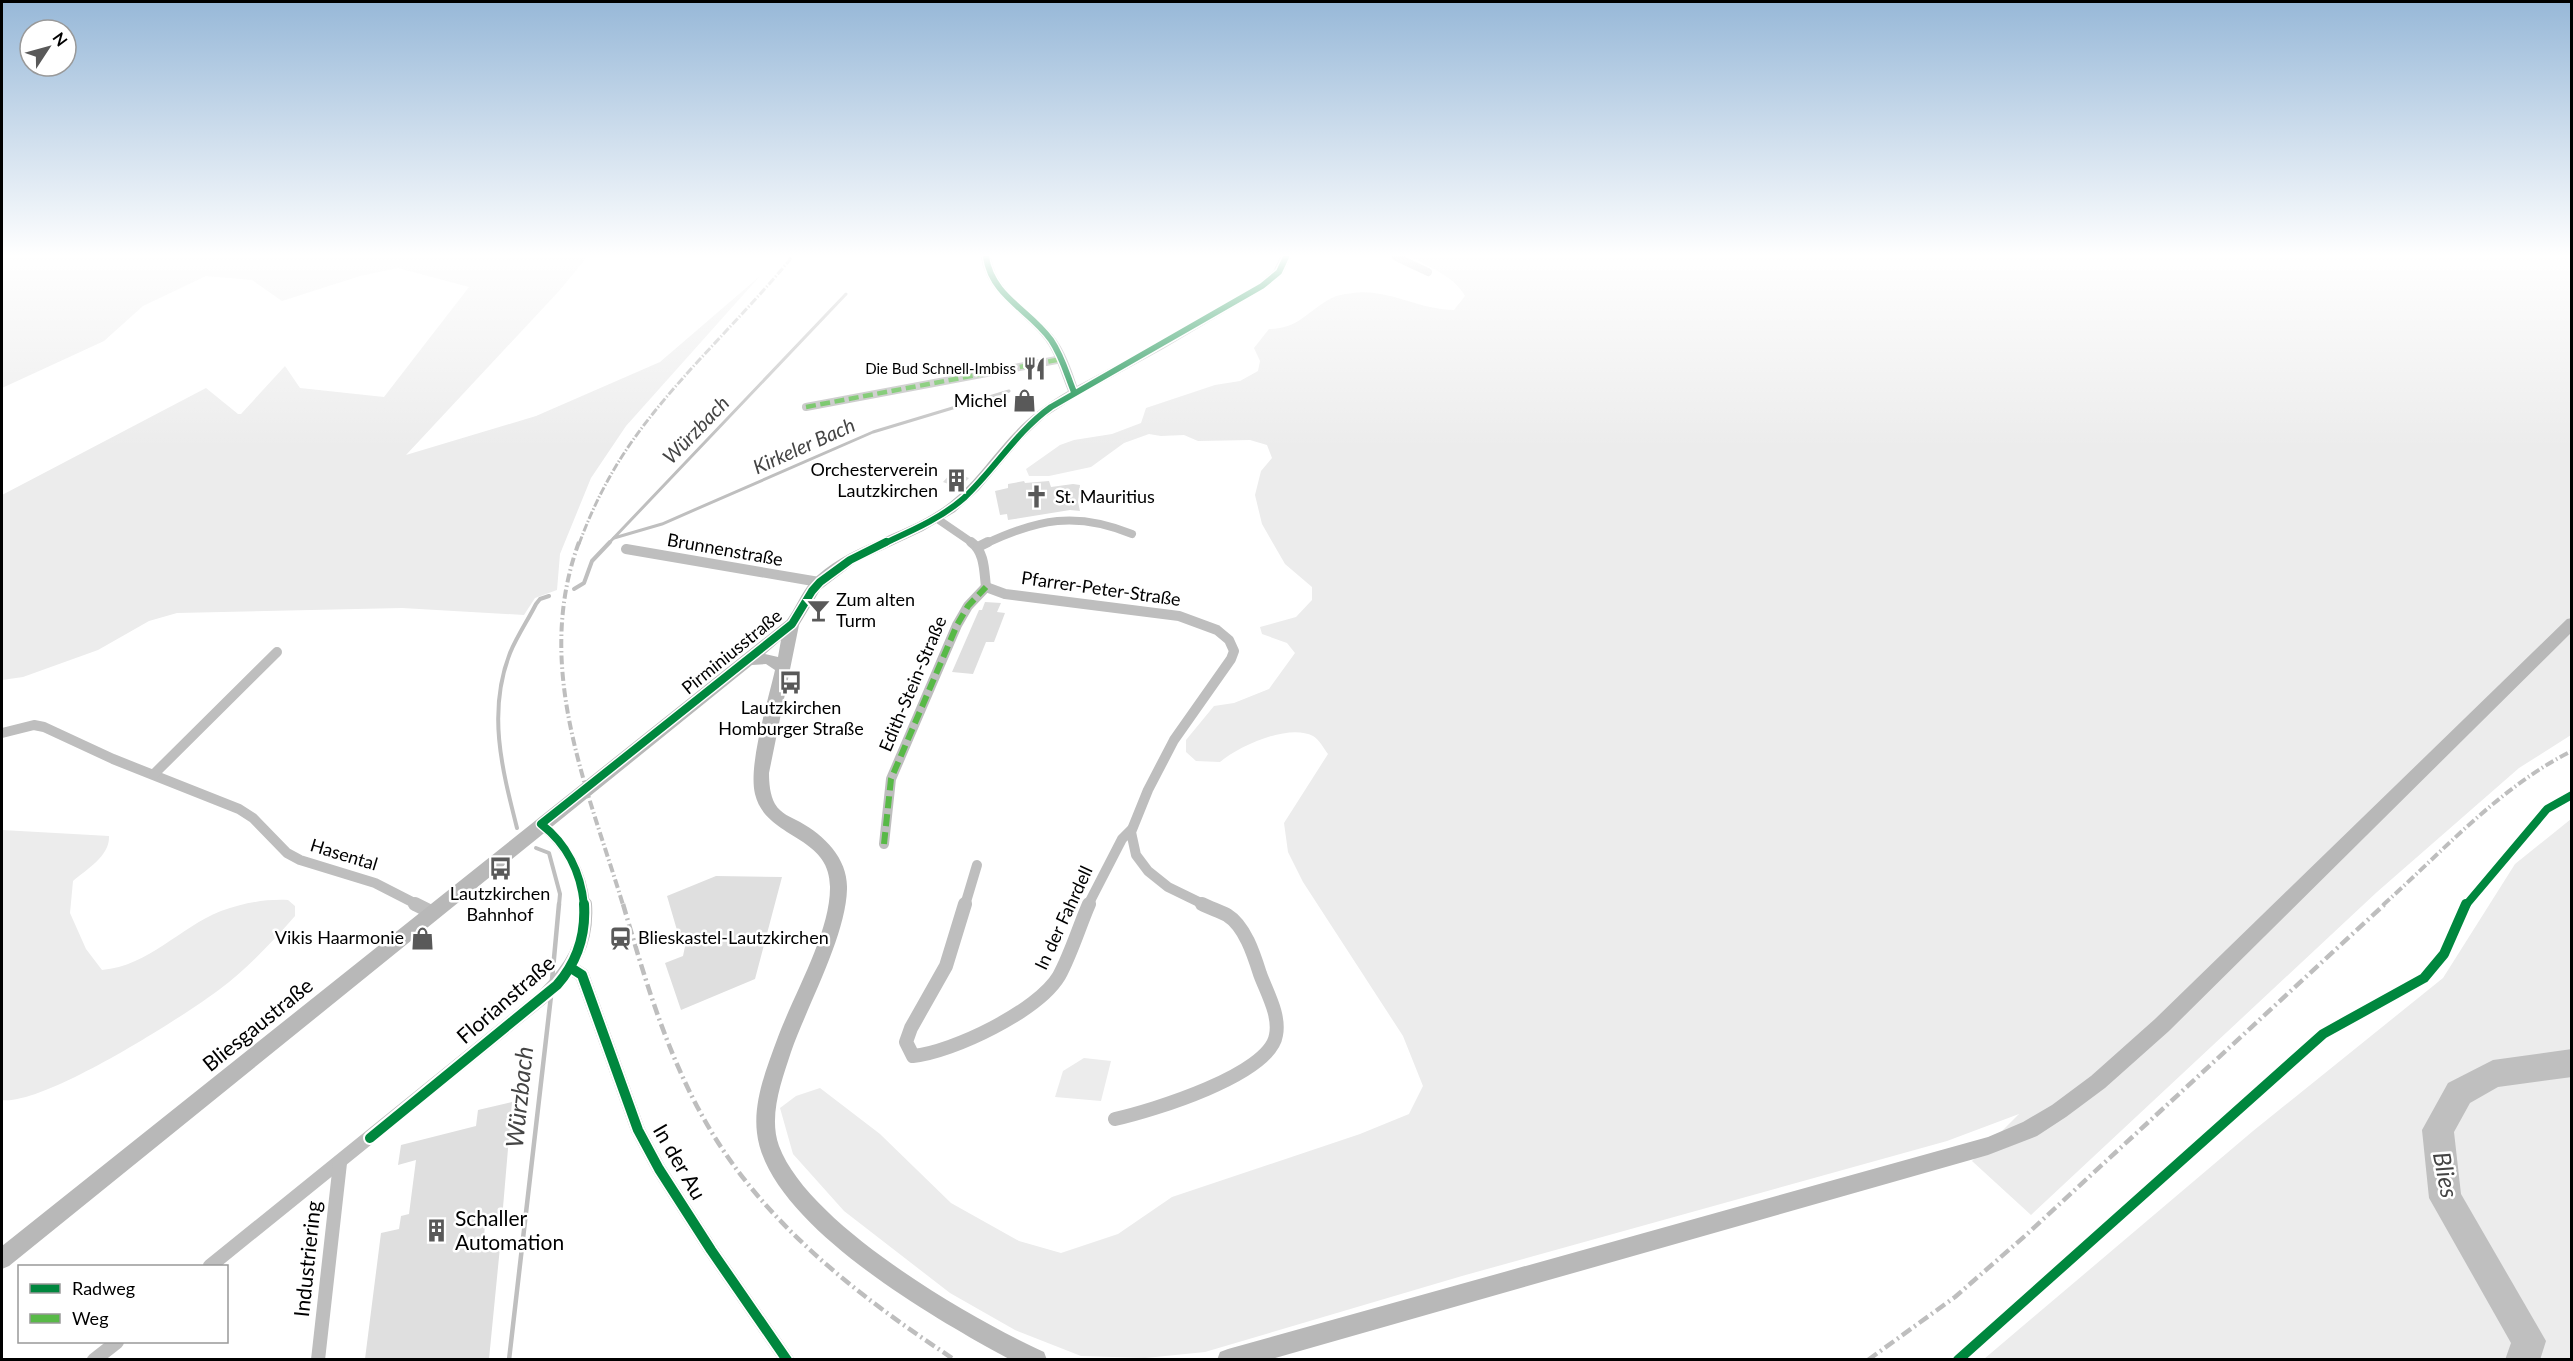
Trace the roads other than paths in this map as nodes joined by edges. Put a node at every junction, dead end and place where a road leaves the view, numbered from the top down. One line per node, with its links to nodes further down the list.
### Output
1 (1034, 321): 3 (main road)
2 (1201, 321): 4 (main road, Pirminiusstraße)
3 (1062, 359): 4 (main road); 5 (main road); 6 (street)
4 (1093, 382): 5 (main road, Pirminiusstraße)
5 (1074, 392): 7 (main road, Pirminiusstraße)
6 (806, 407)
7 (936, 518): 9 (street); 11 (main road, Pirminiusstraße)
8 (1132, 534): 9 (street)
9 (978, 547): 12 (street)
10 (626, 549): 11 (street, Brunnenstraße)
11 (819, 582): 14 (main road, Pirminiusstraße)
12 (986, 587): 21 (street, Pfarrer-Peter-Straße); 22 (street, Edith-Stein-Straße)
13 (2571, 622): 35 (main road)
14 (792, 624): 16 (main road, Pirminiusstraße); 17 (main road)
15 (277, 652): 19 (street)
16 (746, 661): 17 (main road); 20 (main road, Pirminiusstraße)
17 (784, 669): 34 (main road)
18 (2, 733): 19 (street, Hasental)
19 (154, 774): 24 (street, Hasental)
20 (541, 824): 24 (main road, Bliesgaustraße); 25 (street, Florianstraße)
21 (1131, 830): 23 (street, In der Fahrdell); 26 (street)
22 (884, 844)
23 (977, 865)
24 (433, 913): 28 (main road, Bliesgaustraße)
25 (571, 968): 27 (street, Florianstraße); 33 (street, In der Au)
26 (1115, 1119)
27 (340, 1163): 29 (street, Florianstraße); 32 (street, Industriering)
28 (2, 1259)
29 (211, 1265)
30 (114, 1343): 31 (street)
31 (94, 1359)
32 (318, 1359)
33 (787, 1359)
34 (1036, 1359)
35 (1228, 1359)

